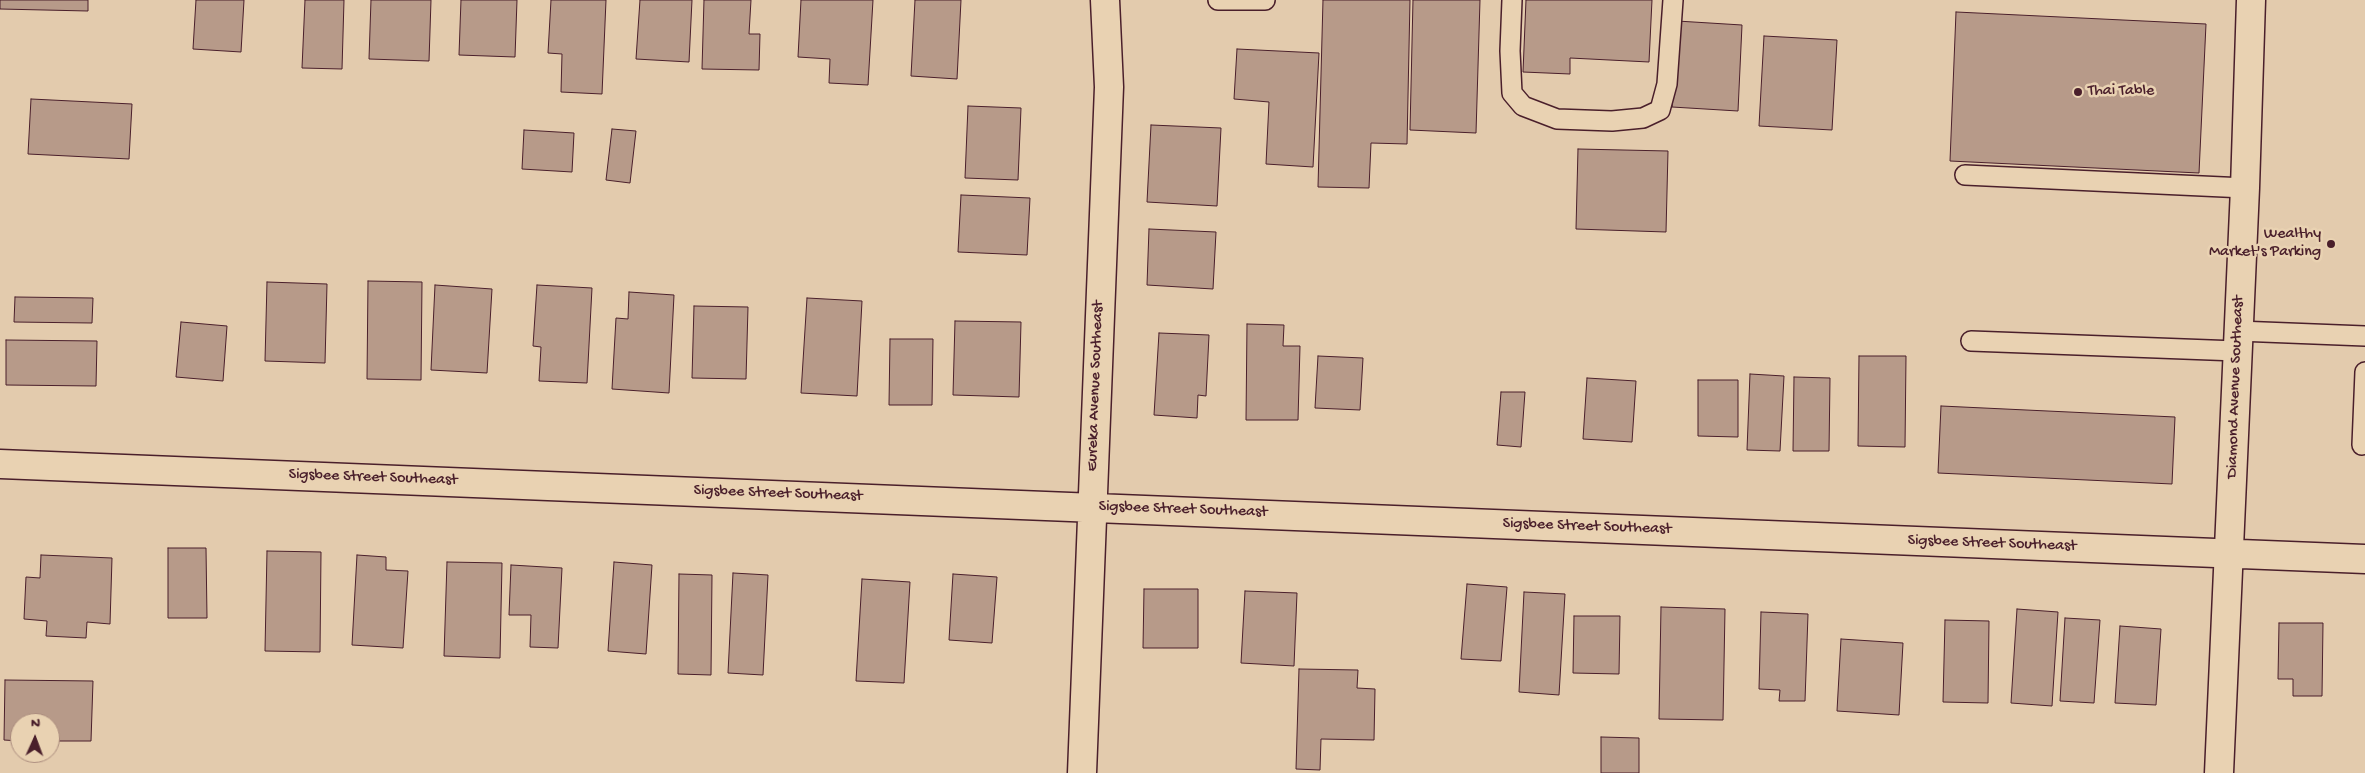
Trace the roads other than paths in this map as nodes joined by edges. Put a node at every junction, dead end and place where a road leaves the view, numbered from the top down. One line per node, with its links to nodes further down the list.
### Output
1 (1105, 0): 15 (street, Eureka Avenue Southeast)
2 (1218, 0): 3 (lane)
3 (1265, 0)
4 (1512, 0): 5 (lane)
5 (1673, 0)
6 (2250, 0): 8 (street, Diamond Avenue Southeast)
7 (1964, 175): 8 (lane)
8 (2244, 188): 11 (street, Diamond Avenue Southeast)
9 (2365, 336): 11 (lane)
10 (1972, 341): 11 (lane)
11 (2238, 341): 16 (street, Diamond Avenue Southeast)
12 (2365, 372): 13 (lane)
13 (2362, 445)
14 (0, 464): 15 (street, Sigsbee Street Southeast)
15 (1091, 507): 16 (street, Sigsbee Street Southeast); 18 (street, Eureka Avenue Southeast)
16 (2228, 554): 17 (street, Sigsbee Street Southeast); 19 (street, Diamond Avenue Southeast)
17 (2365, 559)
18 (1082, 773)
19 (2219, 773)

